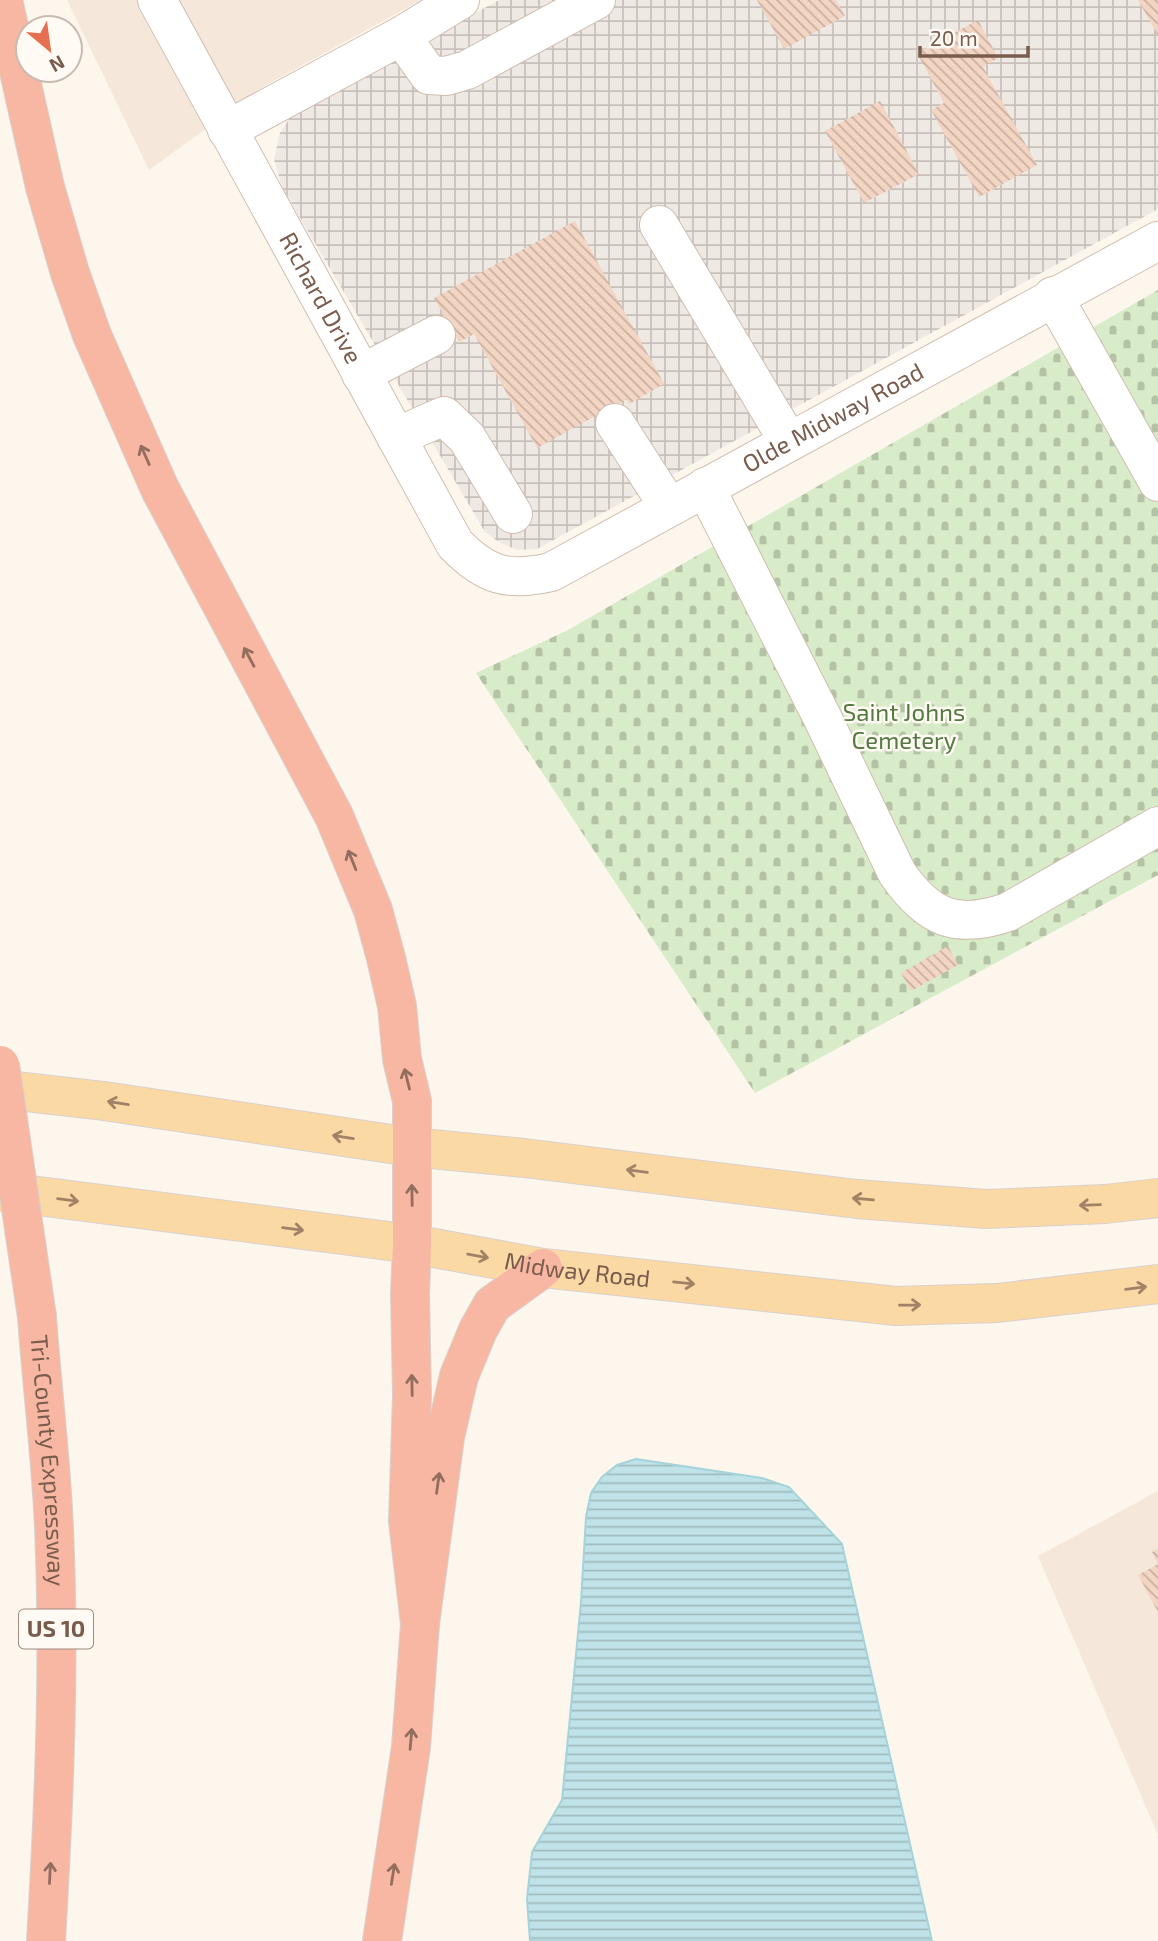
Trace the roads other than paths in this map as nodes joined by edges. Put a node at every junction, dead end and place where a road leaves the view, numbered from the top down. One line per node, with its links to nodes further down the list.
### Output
1 (3, 0): 24 (highway, one-way to 1)
2 (157, 0): 7 (street, Richard Drive)
3 (460, 0): 6 (street)
4 (596, 0): 5 (street)
5 (547, 12): 6 (street)
6 (401, 36): 7 (street)
7 (227, 130): 12 (street, Richard Drive)
8 (659, 225): 15 (street)
9 (1158, 241): 10 (street, Olde Midway Road)
10 (1053, 296): 15 (street, Olde Midway Road); 16 (street)
11 (436, 335): 12 (street)
12 (361, 374): 14 (street, Richard Drive)
13 (615, 423): 18 (street)
14 (396, 437): 19 (street); 20 (street, Richard Drive)
15 (789, 442): 17 (street, Olde Midway Road)
16 (1158, 482)
17 (705, 487): 18 (street, Olde Midway Road); 21 (street)
18 (669, 508): 20 (street, Olde Midway Road)
19 (513, 514)
20 (502, 576)
21 (1158, 826)
22 (0, 1065): 31 (highway, Tri-County Expressway / US 10, one-way to 22, bridge)
23 (0, 1089): 24 (main road, one-way to 23)
24 (411, 1147): 26 (main road, one-way to 24); 27 (highway, one-way to 24)
25 (0, 1191): 27 (main road, Midway Road, one-way to 27)
26 (1158, 1198)
27 (412, 1244): 28 (main road, Midway Road, one-way to 28); 30 (highway, one-way to 27)
28 (543, 1268): 29 (main road, Midway Road, one-way to 29); 30 (highway, one-way to 28)
29 (1158, 1284)
30 (420, 1624): 32 (highway, one-way to 30)
31 (46, 1941)
32 (383, 1941)

